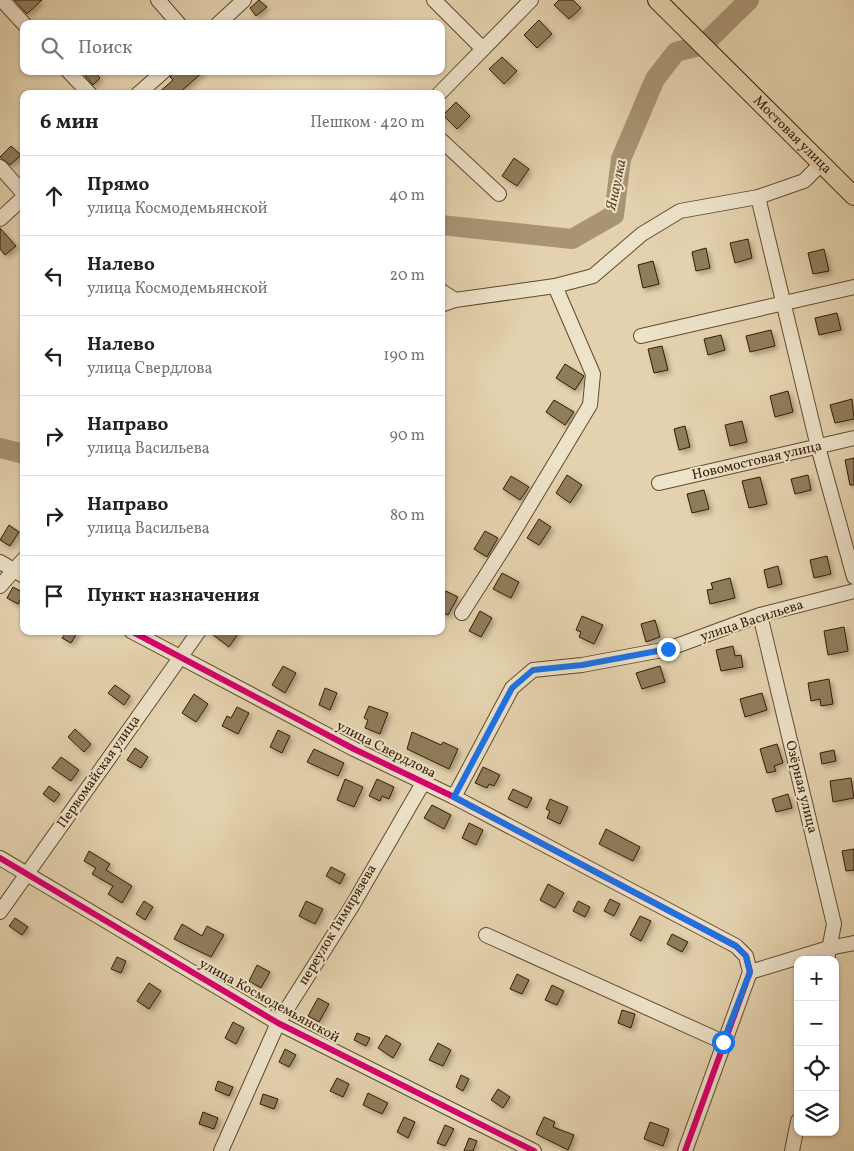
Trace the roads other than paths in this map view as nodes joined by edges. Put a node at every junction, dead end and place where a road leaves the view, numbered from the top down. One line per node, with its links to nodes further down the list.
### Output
1 (2, 0): 7 (street)
2 (158, 0): 8 (street)
3 (244, 0): 9 (street)
4 (434, 0): 10 (street)
5 (532, 0): 10 (street)
6 (657, 0): 17 (main road, Мостовая улица)
7 (20, 20)
8 (176, 20)
9 (222, 20)
10 (483, 49): 15 (street)
11 (72, 75): 13 (street)
12 (159, 75): 14 (street)
13 (86, 90)
14 (143, 90)
15 (443, 90)
16 (445, 144): 20 (street)
17 (822, 163): 21 (main road, Мостовая улица); 22 (street)
18 (0, 167): 19 (street)
19 (20, 191)
20 (499, 194)
21 (854, 196)
22 (758, 197): 25 (street); 29 (street)
23 (20, 200): 24 (street)
24 (0, 219)
25 (555, 286): 28 (street); 40 (street)
26 (854, 287): 29 (street)
27 (445, 293): 28 (street)
28 (455, 300): 30 (street)
29 (784, 303): 31 (street); 33 (street)
30 (445, 304)
31 (641, 336)
32 (854, 438): 33 (street, Новомостовая улица)
33 (818, 447): 34 (street, Новомостовая улица); 37 (street)
34 (659, 484)
35 (0, 562): 36 (street)
36 (19, 574): 38 (street)
37 (854, 577)
38 (0, 586)
39 (854, 591): 41 (street, улица Васильева)
40 (462, 613)
41 (760, 615): 46 (street, улица Васильева); 52 (street, Озёрная улица)
42 (139, 635): 44 (street, улица Свердлова)
43 (196, 635): 44 (street, Первомайская улица)
44 (181, 657): 45 (street, улица Свердлова); 48 (street, Первомайская улица)
45 (423, 783): 46 (street, улица Свердлова); 54 (street, переулок Тимирязева)
46 (454, 797): 53 (street, улица Свердлова)
47 (0, 858): 48 (street, улица Космодемьянской)
48 (26, 875): 49 (street, Первомайская улица); 54 (street, улица Космодемьянской)
49 (0, 912)
50 (486, 935): 55 (street)
51 (854, 943): 52 (street)
52 (828, 954): 53 (street)
53 (750, 972): 55 (street)
54 (278, 1023): 57 (street, переулок Тимирязева); 58 (street, улица Космодемьянской)
55 (723, 1042): 59 (street)
56 (795, 1136): 60 (street)
57 (221, 1151)
58 (534, 1151)
59 (684, 1151)
60 (792, 1151)

